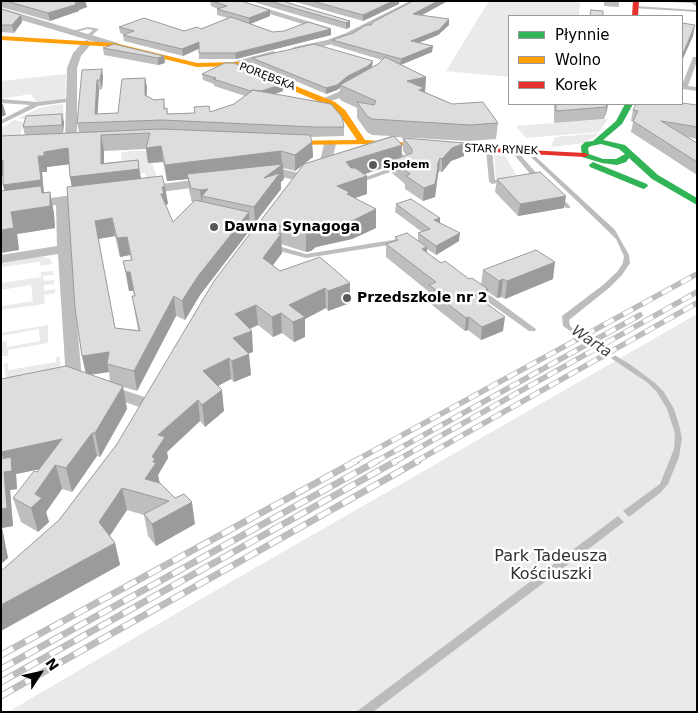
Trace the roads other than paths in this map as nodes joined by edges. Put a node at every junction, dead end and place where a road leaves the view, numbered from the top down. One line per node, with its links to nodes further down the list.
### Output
1 (232, 1): 10 (street)
2 (417, 1): 9 (street)
3 (690, 1): 6 (lane)
4 (635, 8): 6 (lane)
5 (1, 11): 12 (street)
6 (688, 11): 7 (lane)
7 (697, 11)
8 (348, 22): 9 (street)
9 (367, 27): 10 (street)
10 (349, 35): 13 (street)
11 (1, 38): 12 (street, PORĘBSKA)
12 (88, 40): 16 (street, PORĘBSKA); 20 (street)
13 (317, 46): 14 (street); 16 (street)
14 (338, 52)
15 (695, 58): 18 (lane)
16 (237, 64): 21 (street, PORĘBSKA)
17 (365, 78): 21 (street)
18 (683, 87): 19 (lane)
19 (697, 89)
20 (72, 100): 23 (lane); 27 (street)
21 (325, 100): 28 (street, PORĘBSKA)
22 (1, 101): 23 (lane)
23 (37, 104): 25 (lane)
24 (627, 105): 26 (street)
25 (1, 122)
26 (619, 122): 32 (street); 36 (street)
27 (71, 139)
28 (363, 142): 30 (street, STARY RYNEK); 31 (street, STARY RYNEK)
29 (271, 143): 31 (street, STARY RYNEK)
30 (391, 143): 33 (street, STARY RYNEK); 44 (lane)
31 (330, 144): 41 (street)
32 (589, 148): 35 (street, STARY RYNEK); 36 (street); 37 (street, STARY RYNEK); 38 (street)
33 (489, 150): 34 (street, STARY RYNEK); 39 (lane)
34 (515, 151): 35 (street, STARY RYNEK); 39 (lane)
35 (544, 151): 37 (street, STARY RYNEK)
36 (625, 151): 38 (street); 51 (street)
37 (566, 153): 46 (street)
38 (602, 162): 46 (street)
39 (536, 176): 43 (lane)
40 (252, 177): 41 (street)
41 (299, 177): 48 (street)
42 (226, 180): 47 (street)
43 (542, 182)
44 (354, 183)
45 (548, 188): 52 (lane)
46 (652, 190): 51 (street)
47 (130, 192)
48 (288, 192)
49 (101, 196): 50 (street)
50 (62, 200): 53 (street); 59 (street)
51 (696, 205)
52 (568, 206)
53 (1, 208)
54 (271, 214): 56 (street)
55 (227, 220): 56 (lane)
56 (260, 228): 57 (street)
57 (257, 242): 58 (lane)
58 (412, 243)
59 (64, 249): 60 (street); 63 (street)
60 (1, 259)
61 (473, 286): 62 (lane)
62 (532, 329)
63 (74, 380): 64 (street); 65 (street)
64 (56, 383)
65 (145, 403)

